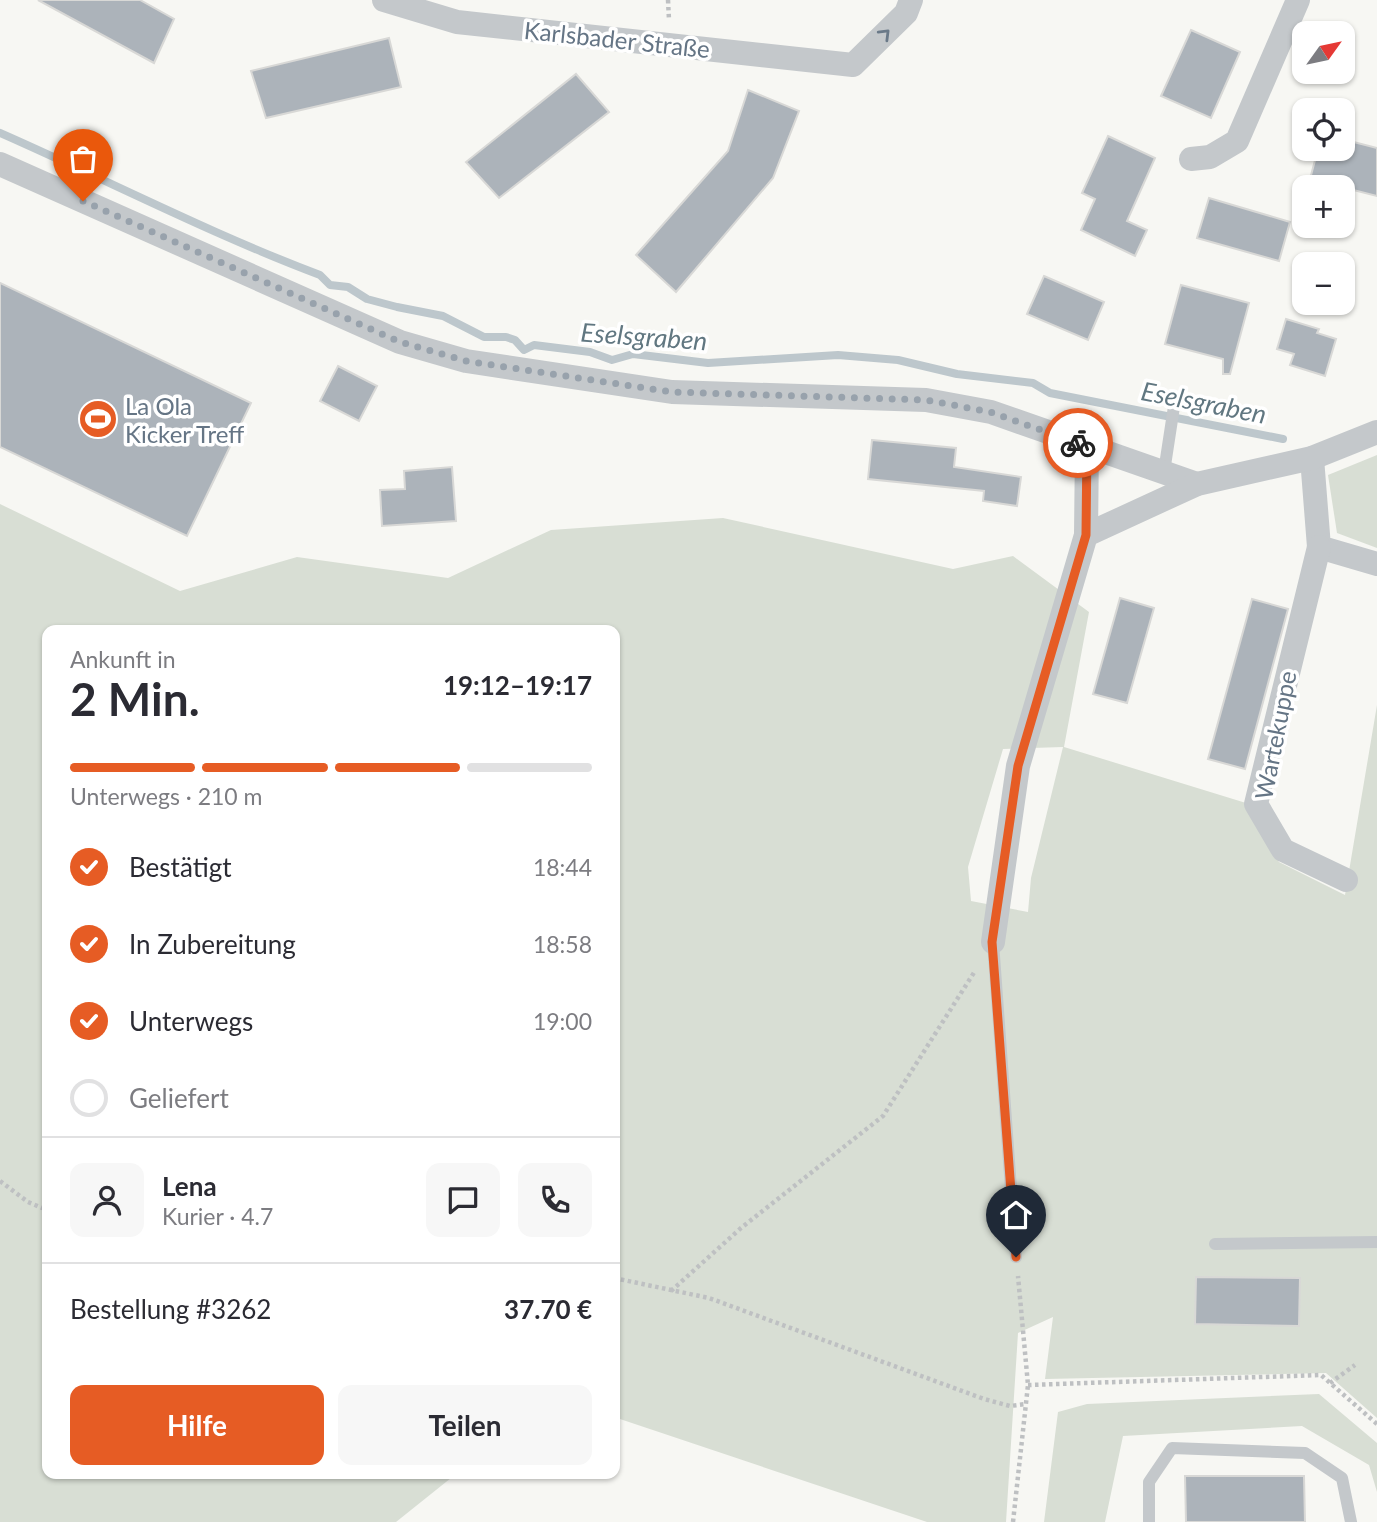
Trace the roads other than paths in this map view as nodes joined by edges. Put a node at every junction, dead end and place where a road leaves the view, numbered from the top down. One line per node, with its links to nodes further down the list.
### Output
1 (384, 0): 2 (street, Karlsbader Straße, one-way to 2)
2 (911, 0)
3 (1298, 0): 4 (street)
4 (1191, 159)
5 (0, 164): 8 (street)
6 (1175, 400): 10 (lane)
7 (1377, 432): 9 (street)
8 (1087, 446): 10 (street); 12 (street)
9 (1312, 458): 11 (street); 13 (street, Wartekuppe)
10 (1164, 472): 11 (street)
11 (1198, 484): 12 (street)
12 (1086, 535): 16 (street)
13 (1319, 547): 14 (street); 15 (street, Wartekuppe)
14 (1377, 564)
15 (1346, 880)
16 (992, 942): 19 (lane)
17 (1377, 1242): 18 (lane)
18 (1215, 1244)
19 (1016, 1257)
20 (1149, 1522): 21 (lane)
21 (1351, 1522)

